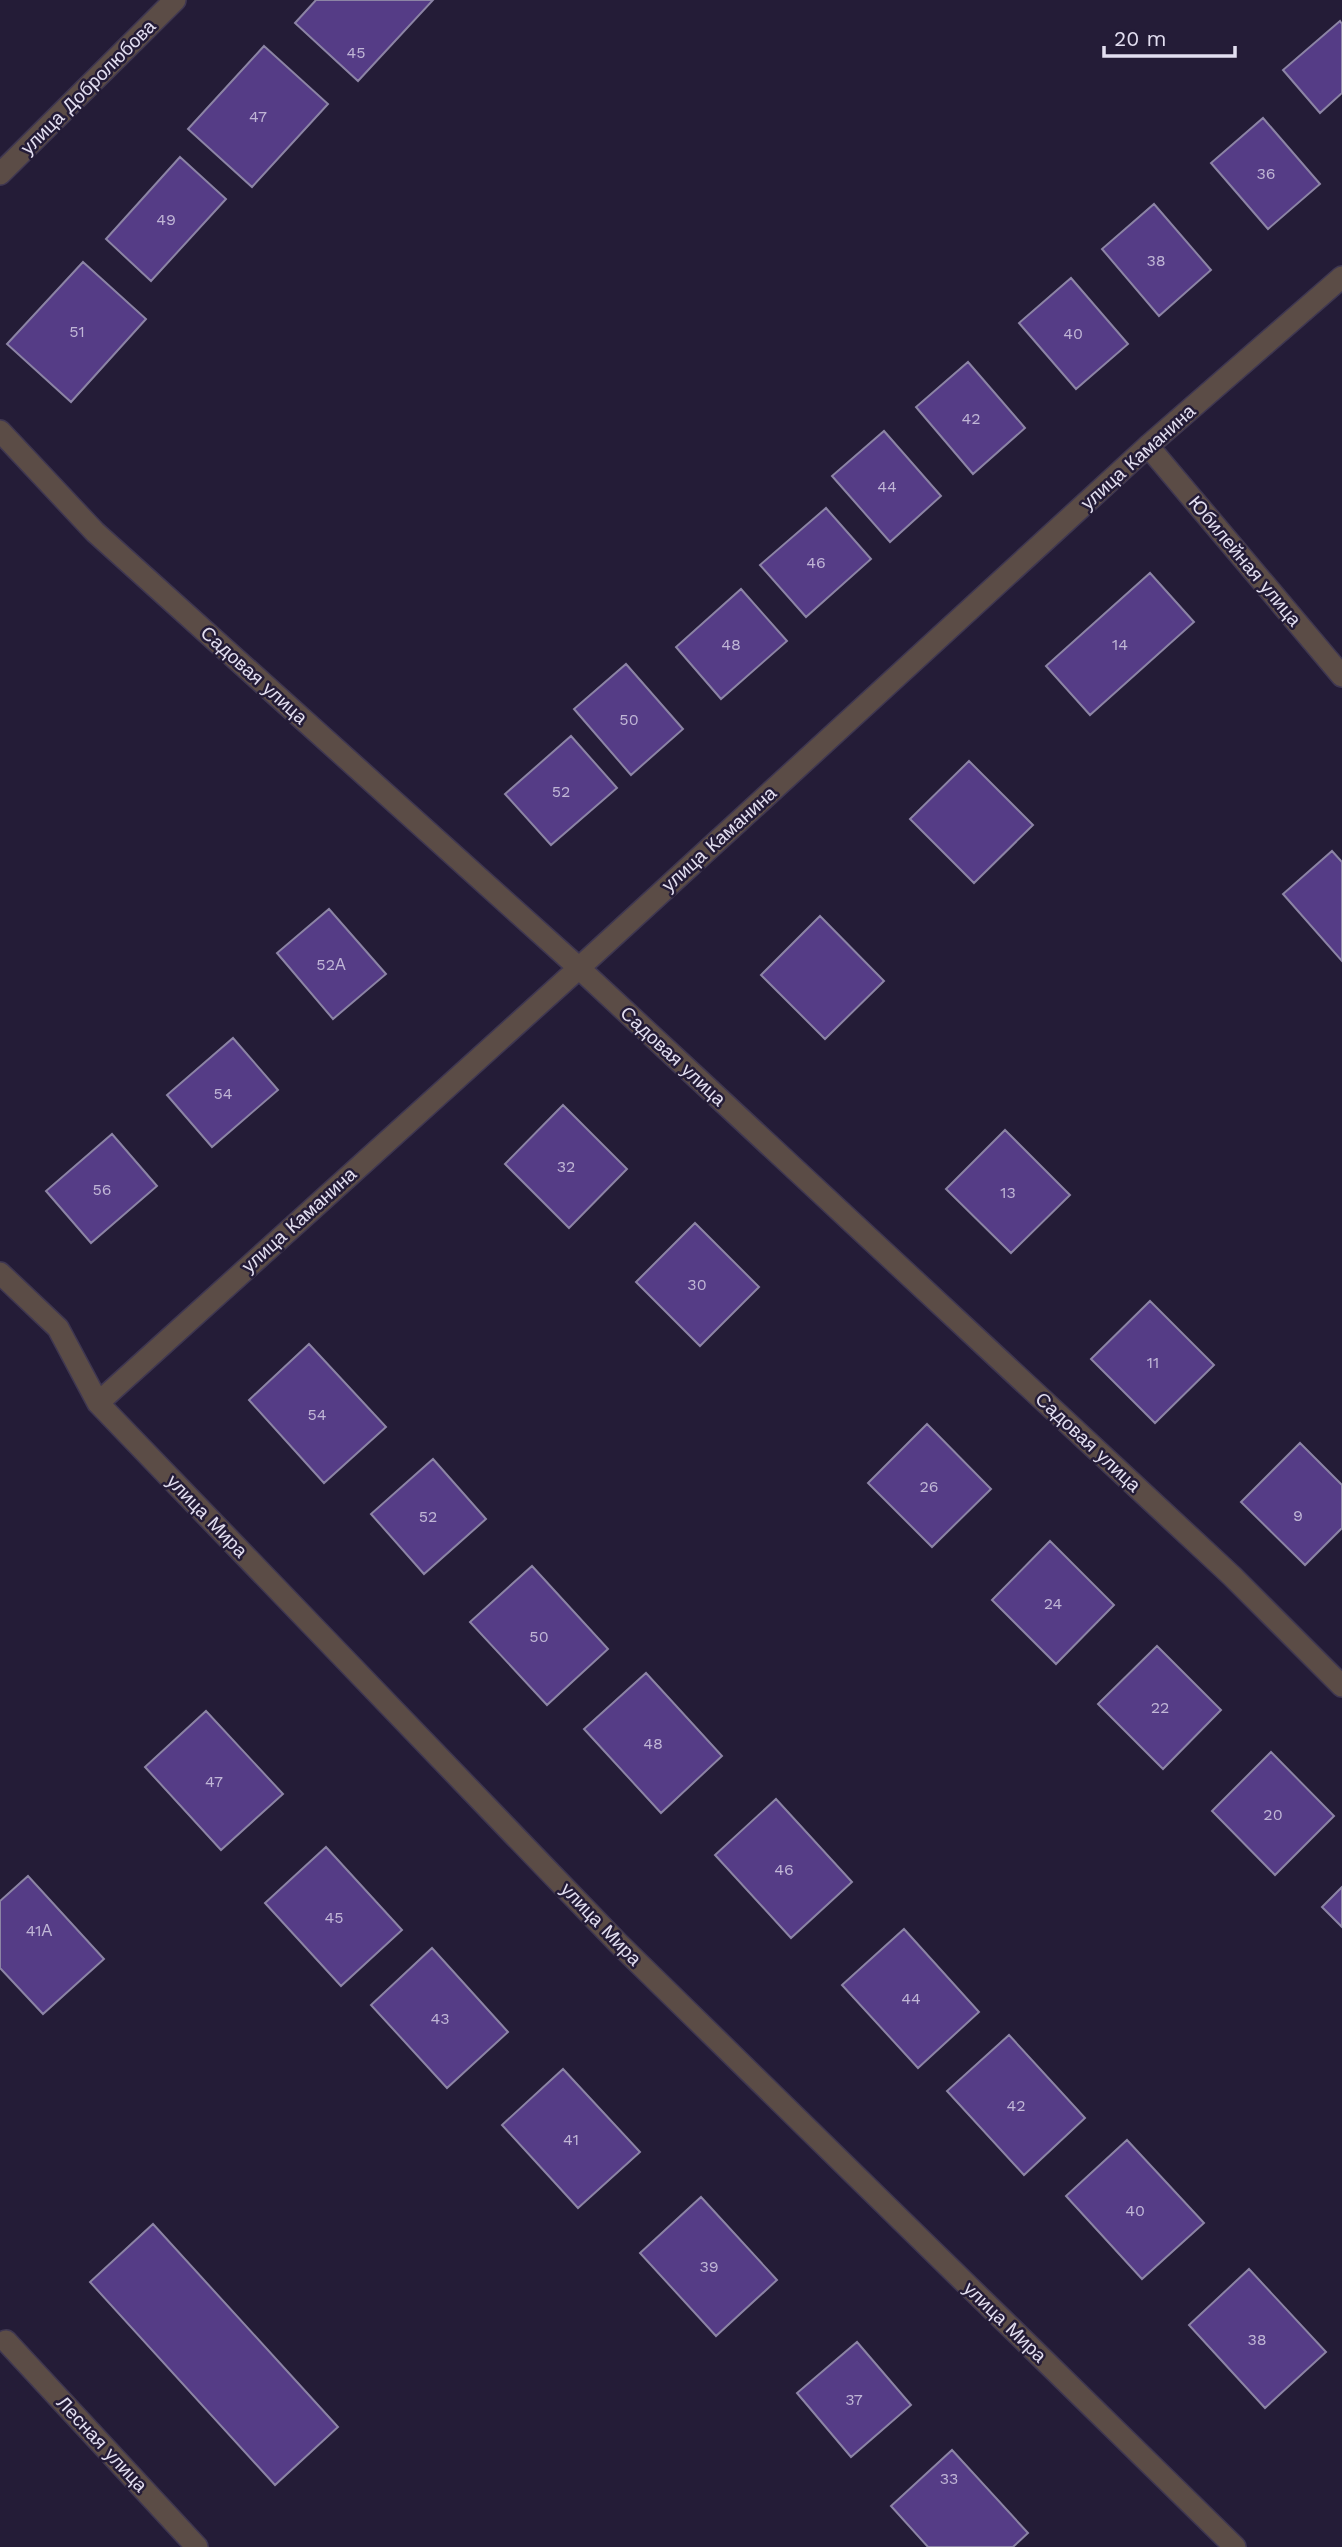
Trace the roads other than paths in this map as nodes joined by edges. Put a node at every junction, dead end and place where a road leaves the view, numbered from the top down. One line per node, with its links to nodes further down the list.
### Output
1 (175, 0): 2 (street, улица Добролюбова)
2 (0, 174)
3 (1342, 277): 5 (street, улица Каманина)
4 (0, 431): 7 (street, Садовая улица)
5 (1148, 446): 6 (street, Юбилейная улица); 7 (street, улица Каманина)
6 (1342, 676)
7 (579, 968): 9 (street, улица Каманина); 10 (street, Садовая улица)
8 (0, 1273): 9 (street, улица Мира)
9 (98, 1403): 13 (street, улица Мира)
10 (1342, 1686)
11 (6, 2341): 12 (street, Лесная улица)
12 (197, 2547)
13 (1235, 2547)

